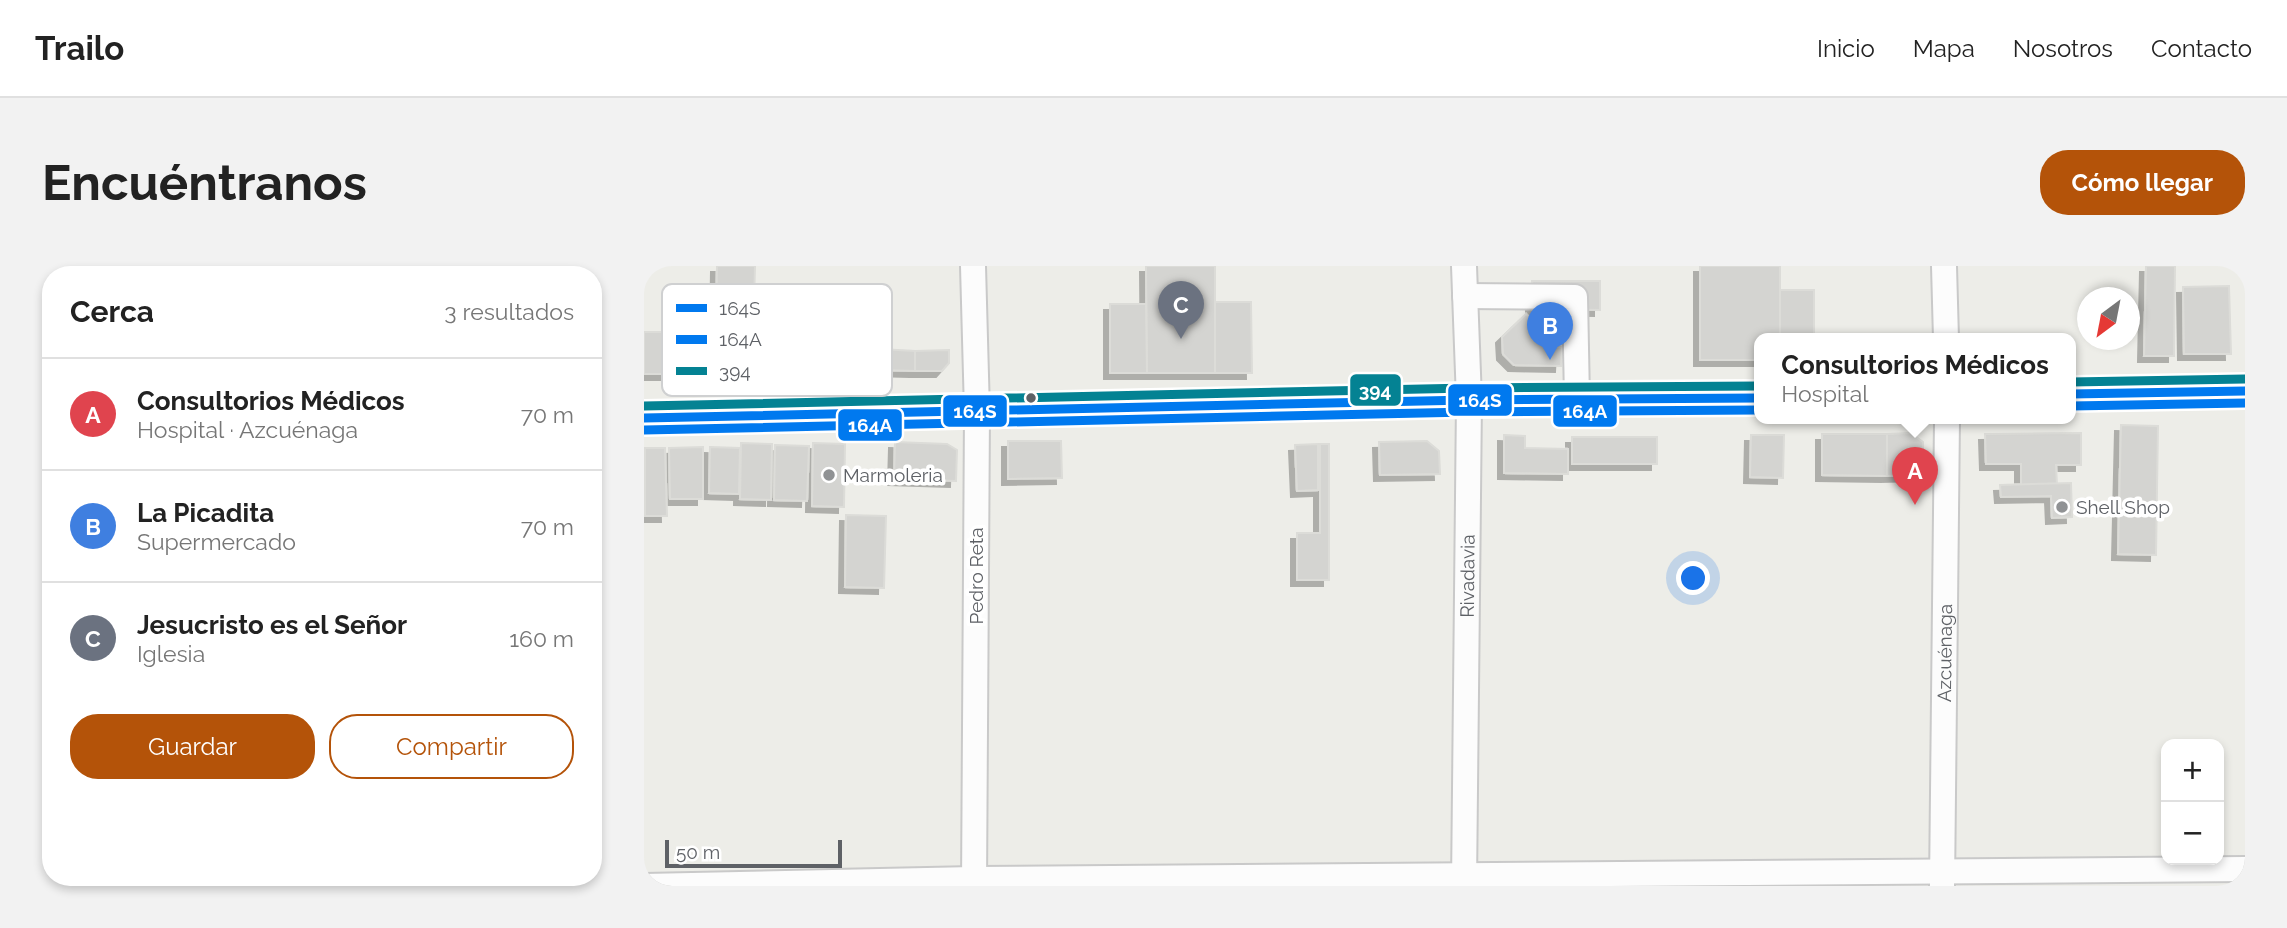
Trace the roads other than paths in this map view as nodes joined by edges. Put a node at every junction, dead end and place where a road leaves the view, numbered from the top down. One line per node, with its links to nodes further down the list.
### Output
1 (974, 266): 11 (street, Pedro Reta)
2 (1464, 266): 4 (street, Rivadavia)
3 (1944, 266): 5 (street)
4 (1465, 296): 9 (street); 10 (street, Rivadavia)
5 (1946, 333)
6 (2245, 391): 7 (main road)
7 (2076, 394)
8 (1754, 398): 9 (main road)
9 (1577, 399): 10 (main road)
10 (1469, 400): 11 (main road); 16 (street, Rivadavia)
11 (977, 412): 12 (main road); 17 (street, Pedro Reta)
12 (644, 418)
13 (1947, 424): 15 (street, Azcuénaga)
14 (2245, 869): 15 (street)
15 (1942, 879): 16 (street)
16 (1464, 881): 17 (street)
17 (974, 883): 18 (street)
18 (644, 886)

